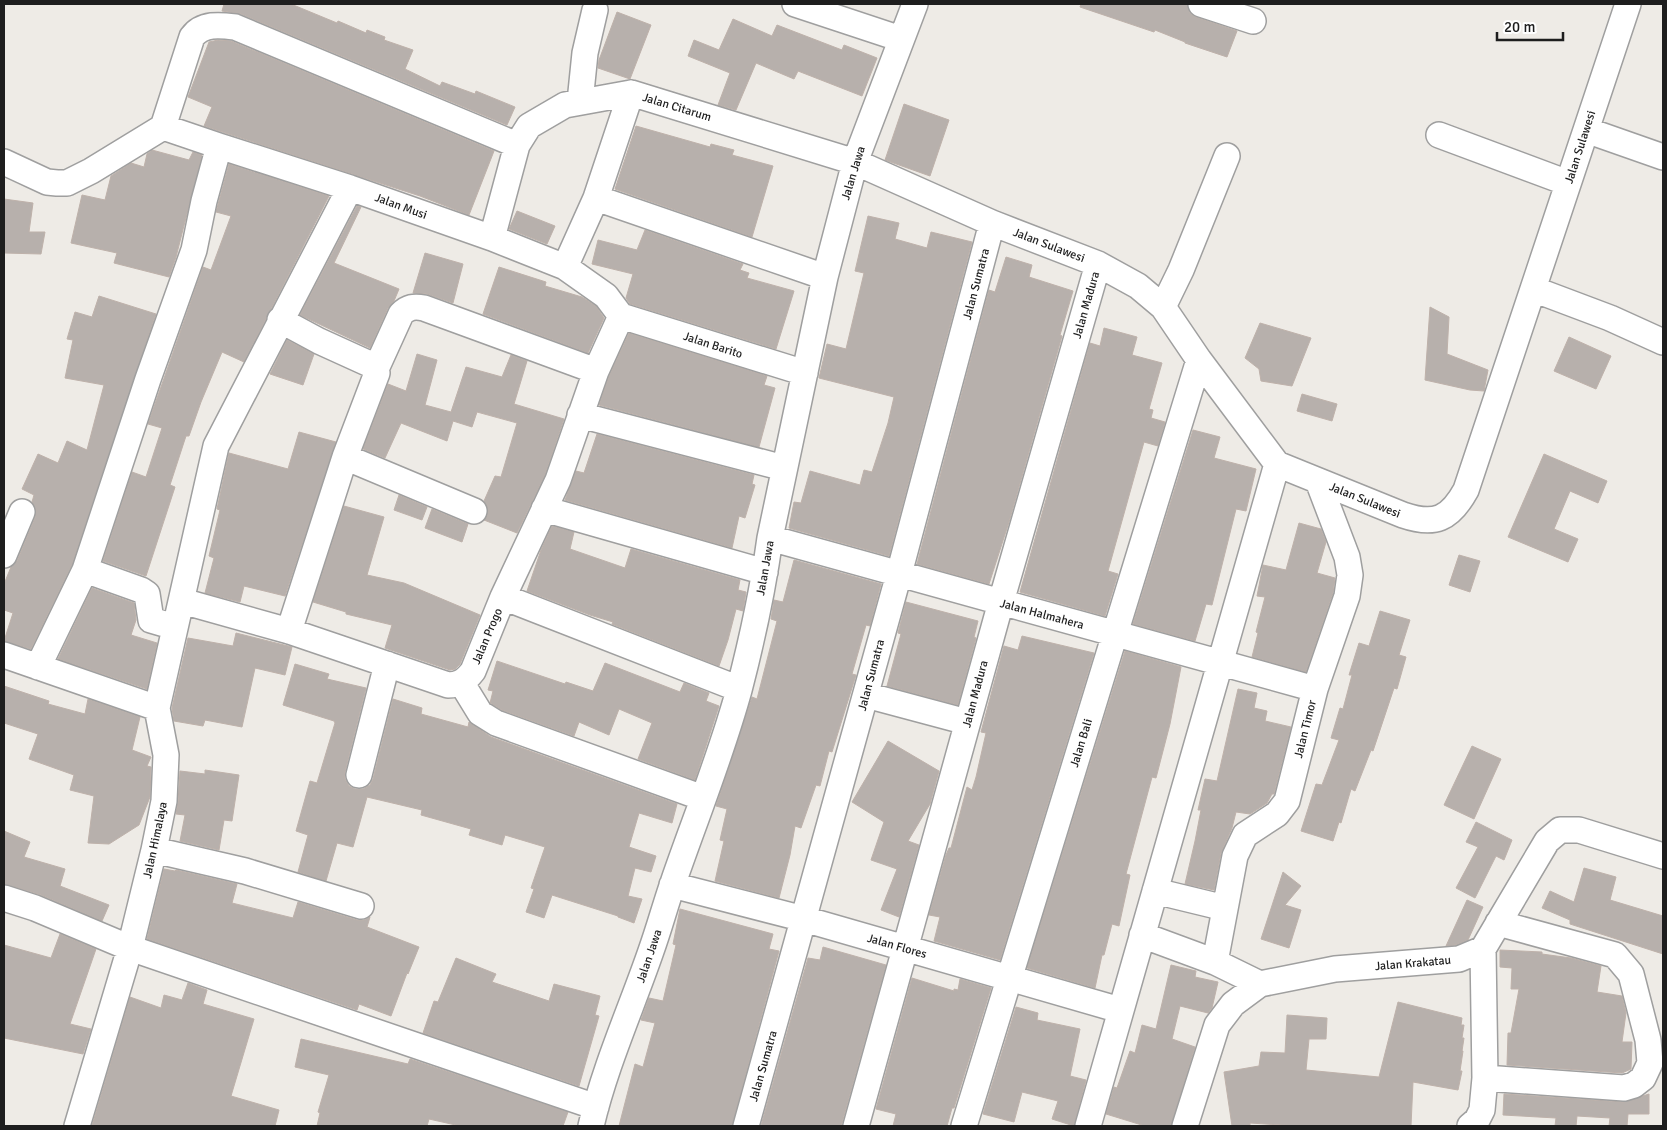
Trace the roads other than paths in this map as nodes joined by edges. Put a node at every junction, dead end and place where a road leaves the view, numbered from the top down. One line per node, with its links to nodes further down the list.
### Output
1 (795, 4): 7 (street)
2 (915, 4): 7 (street, Jalan Jawa)
3 (1201, 4): 6 (street)
4 (1628, 4): 11 (street, Jalan Sulawesi)
5 (595, 10): 9 (street)
6 (1253, 21)
7 (902, 38): 18 (street, Jalan Jawa)
8 (631, 93): 9 (street, Jalan Citarum); 18 (street, Jalan Citarum); 21 (street)
9 (580, 102): 13 (street, Jalan Citarum)
10 (163, 127): 13 (street); 14 (street, Jalan Musi); 17 (street)
11 (1586, 130): 16 (street); 19 (street, Jalan Sulawesi)
12 (1439, 135): 19 (street)
13 (517, 144): 23 (street, Jalan Citarum)
14 (219, 146): 20 (street, Jalan Musi); 46 (street)
15 (1227, 156): 28 (street)
16 (1663, 157)
17 (4, 162)
18 (855, 162): 22 (street, Jalan Sulawesi); 26 (street, Jalan Jawa)
19 (1568, 183): 27 (street, Jalan Sulawesi)
20 (350, 188): 23 (street, Jalan Musi); 30 (street)
21 (596, 198): 25 (street); 26 (street)
22 (992, 223): 24 (street, Jalan Sulawesi); 48 (street, Jalan Sumatra)
23 (492, 238): 25 (street, Jalan Musi)
24 (1098, 264): 28 (street, Jalan Sulawesi); 51 (street, Jalan Madura)
25 (565, 267): 29 (street, Jalan Musi)
26 (825, 277): 35 (street, Jalan Jawa)
27 (1533, 289): 31 (street); 40 (street, Jalan Sulawesi)
28 (1163, 307): 32 (street, Jalan Sulawesi)
29 (621, 316): 34 (street, Jalan Progo); 35 (street, Jalan Barito)
30 (280, 320): 33 (street); 50 (street)
31 (1663, 342)
32 (1199, 360): 38 (street, Jalan Sulawesi); 54 (street, Jalan Bali)
33 (376, 369): 34 (street); 37 (street)
34 (596, 371): 36 (street, Jalan Progo)
35 (805, 373): 39 (street, Jalan Jawa)
36 (580, 416): 39 (street); 41 (street, Jalan Progo)
37 (345, 457): 42 (street); 53 (street)
38 (1277, 464): 40 (street, Jalan Sulawesi); 56 (street)
39 (784, 468): 44 (street, Jalan Jawa)
40 (1318, 481): 61 (street, Jalan Timor)
41 (544, 509): 47 (street); 49 (street, Jalan Progo)
42 (474, 510)
43 (22, 512): 45 (street)
44 (770, 538): 47 (street, Jalan Jawa); 48 (street, Jalan Halmahera)
45 (4, 555)
46 (85, 570): 52 (street); 58 (street)
47 (765, 572): 60 (street, Jalan Jawa)
48 (899, 574): 51 (street, Jalan Halmahera); 62 (street, Jalan Sumatra)
49 (503, 597): 59 (street, Jalan Progo); 60 (street)
50 (182, 601): 52 (street); 53 (street)
51 (1001, 602): 54 (street, Jalan Halmahera); 64 (street, Jalan Madura)
52 (175, 626): 63 (street)
53 (288, 631): 57 (street)
54 (1115, 634): 56 (street, Jalan Halmahera); 81 (street, Jalan Bali)
55 (4, 655): 58 (street)
56 (1220, 663): 61 (street, Jalan Halmahera); 70 (street)
57 (387, 664): 59 (street); 65 (street)
58 (38, 667): 63 (street)
59 (461, 682): 66 (street)
60 (739, 689): 66 (street, Jalan Jawa)
61 (1315, 689): 73 (street, Jalan Timor)
62 (866, 695): 64 (street); 74 (street, Jalan Sumatra)
63 (157, 708): 67 (street, Jalan Himalaya)
64 (967, 722): 78 (street, Jalan Madura)
65 (359, 775)
66 (704, 798): 69 (street, Jalan Jawa)
67 (154, 850): 72 (street); 77 (street, Jalan Himalaya)
68 (1663, 856): 75 (street)
69 (672, 885): 74 (street, Jalan Flores); 85 (street, Jalan Jawa)
70 (1155, 891): 73 (street); 76 (street)
71 (4, 898): 77 (street)
72 (361, 906)
73 (1225, 908): 80 (street, Jalan Timor)
74 (804, 919): 78 (street, Jalan Flores); 87 (street, Jalan Sumatra)
75 (1498, 923): 79 (street); 84 (street)
76 (1142, 935): 80 (street); 83 (street)
77 (130, 948): 85 (street); 86 (street, Jalan Himalaya)
78 (904, 949): 81 (street, Jalan Flores); 88 (street, Jalan Madura)
79 (1482, 949): 82 (street, Jalan Krakatau); 84 (street)
80 (1215, 962): 82 (street)
81 (1008, 978): 83 (street, Jalan Flores); 89 (street, Jalan Bali)
82 (1260, 984): 91 (street, Jalan Krakatau)
83 (1120, 1010): 90 (street)
84 (1485, 1078): 92 (street)
85 (593, 1116)
86 (77, 1126)
87 (746, 1126)
88 (856, 1126)
89 (965, 1126)
90 (1088, 1126)
91 (1186, 1126)
92 (1470, 1126)

